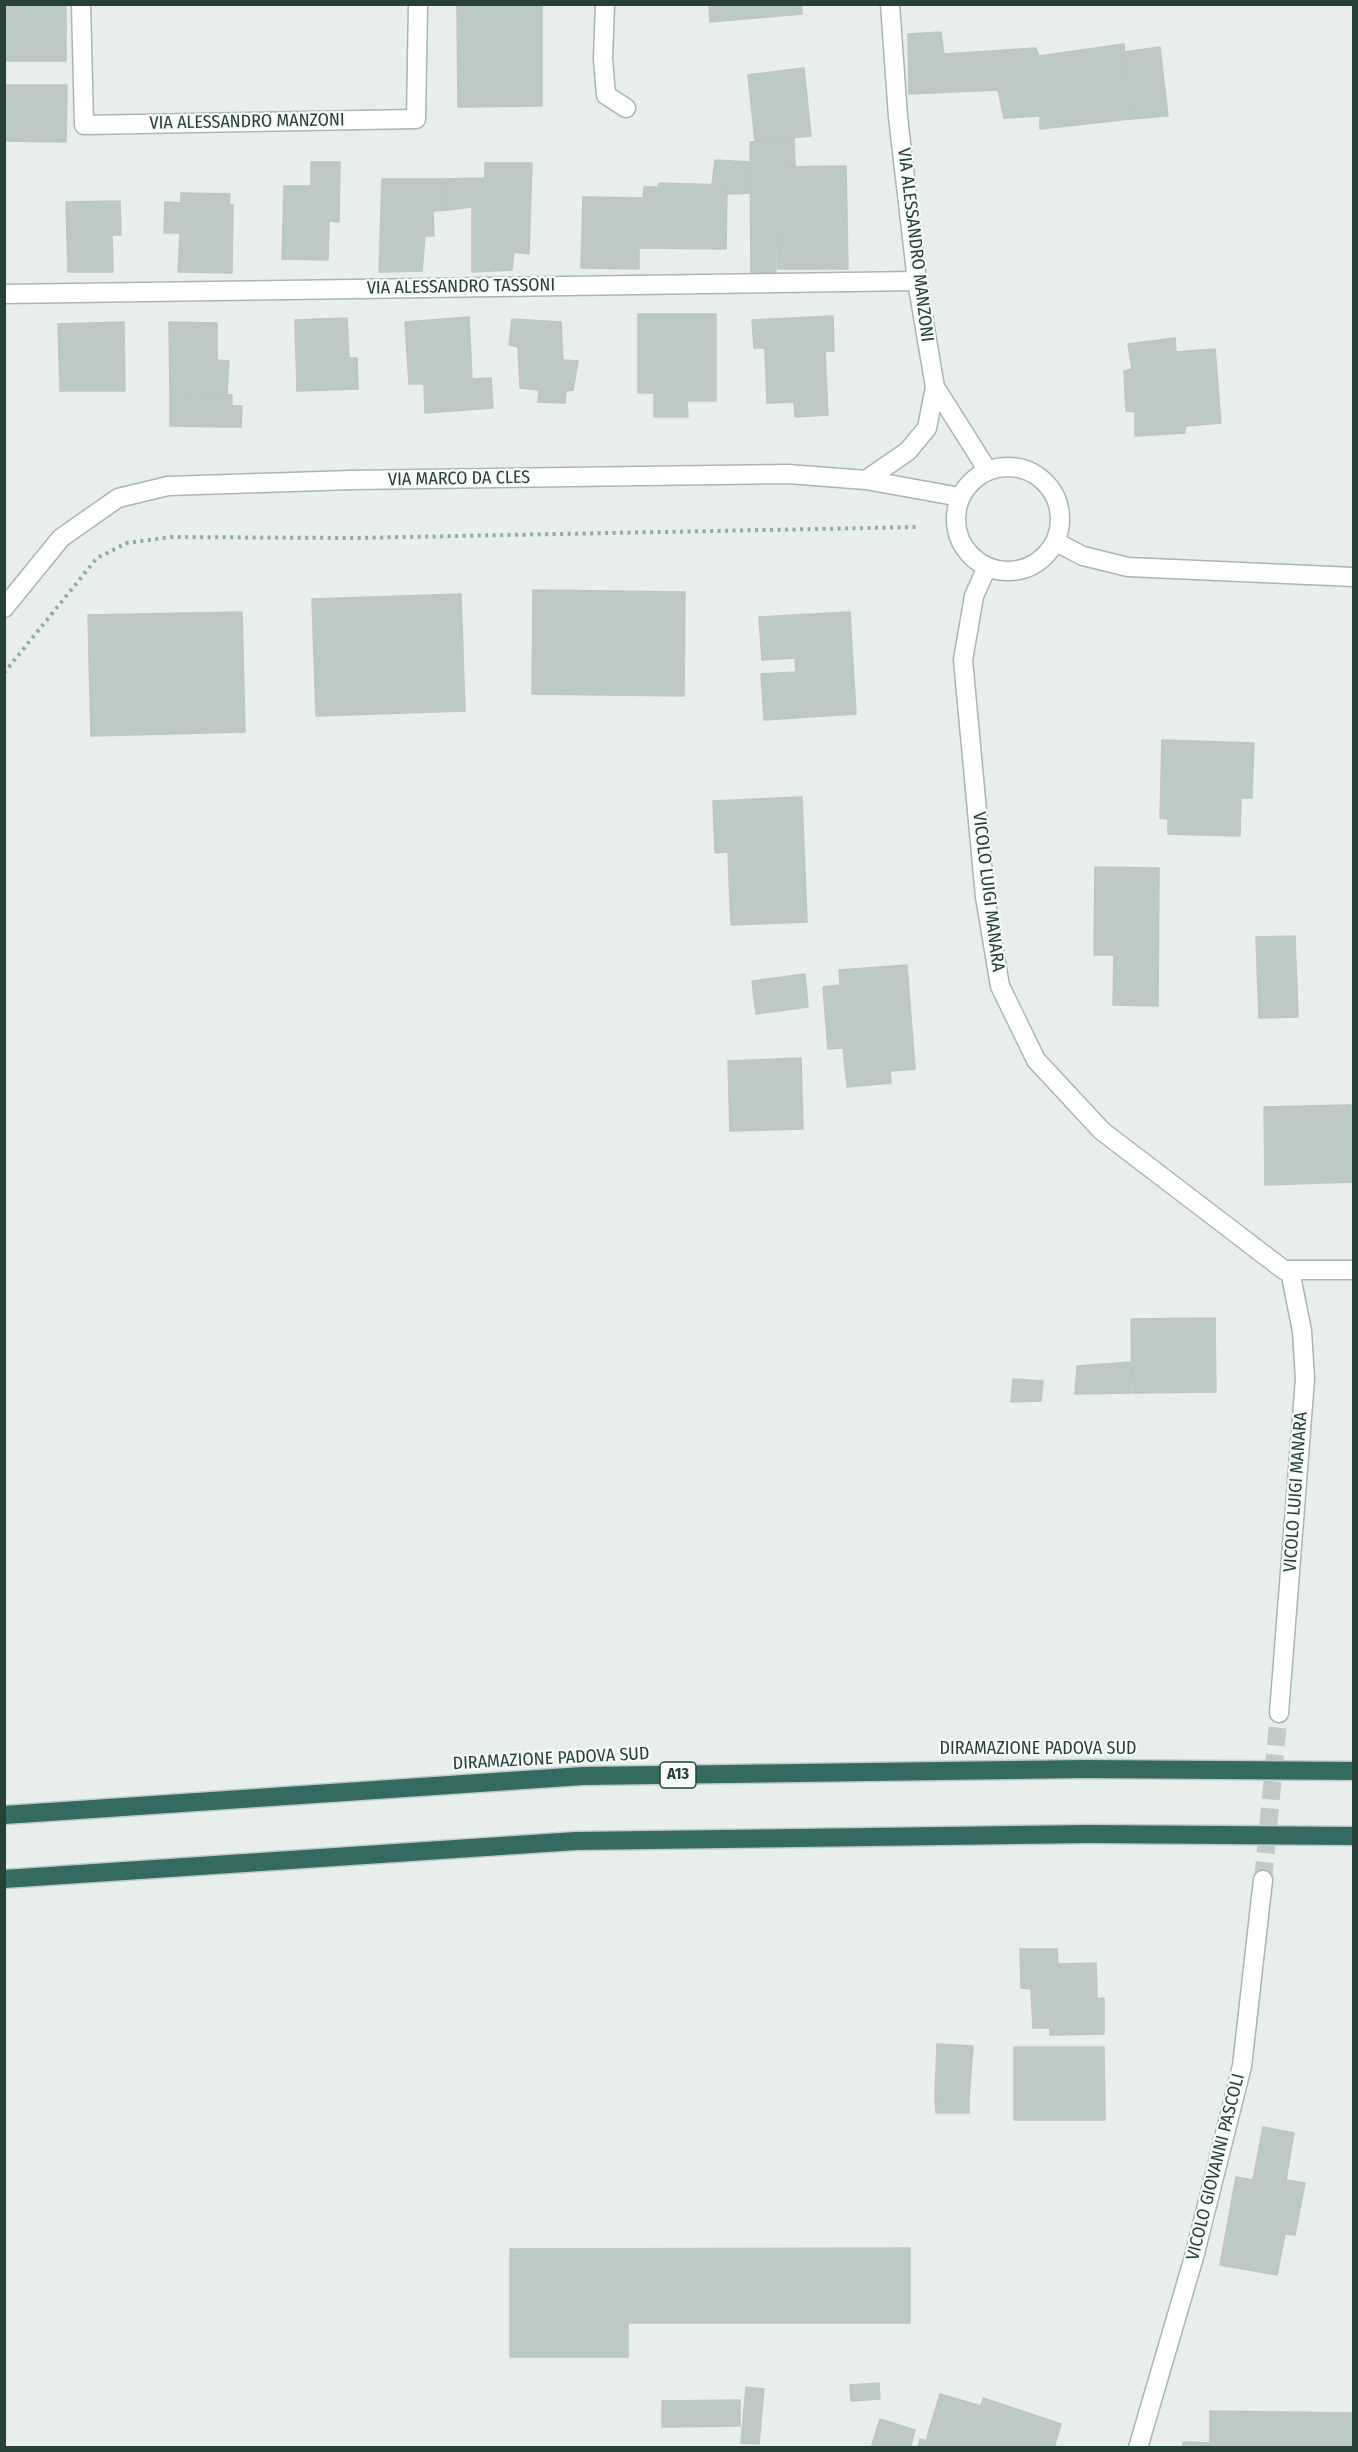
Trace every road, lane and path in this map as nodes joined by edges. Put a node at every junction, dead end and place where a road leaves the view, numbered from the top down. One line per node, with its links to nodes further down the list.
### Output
1 (81, 4): 2 (street, VIA ALESSANDRO MANZONI)
2 (418, 4)
3 (605, 4): 5 (street)
4 (890, 4): 6 (street, VIA ALESSANDRO MANZONI)
5 (626, 108)
6 (917, 281): 7 (street, VIA ALESSANDRO TASSONI); 8 (street, VIA ALESSANDRO MANZONI)
7 (4, 294)
8 (935, 387): 9 (street, VIA ALESSANDRO MANZONI); 10 (street)
9 (988, 471): 11 (street); 13 (street)
10 (866, 480): 11 (street, VIA MARCO DA CLES); 16 (street, VIA MARCO DA CLES)
11 (960, 497): 14 (street)
12 (918, 526): 17 (path)
13 (1056, 542): 14 (street); 15 (street)
14 (987, 567): 19 (street, VICOLO LUIGI MANARA)
15 (1353, 577)
16 (4, 608)
17 (4, 673)
18 (1353, 1270): 19 (street)
19 (1290, 1271): 20 (street, VICOLO LUIGI MANARA)
20 (1279, 1713)
21 (1353, 1771): 22 (highway, DIRAMAZIONE PADOVA SUD / A13)
22 (4, 1815)
23 (1353, 1836): 24 (highway)
24 (4, 1879)
25 (1263, 1880): 26 (street, VICOLO GIOVANNI PASCOLI)
26 (1138, 2448)

